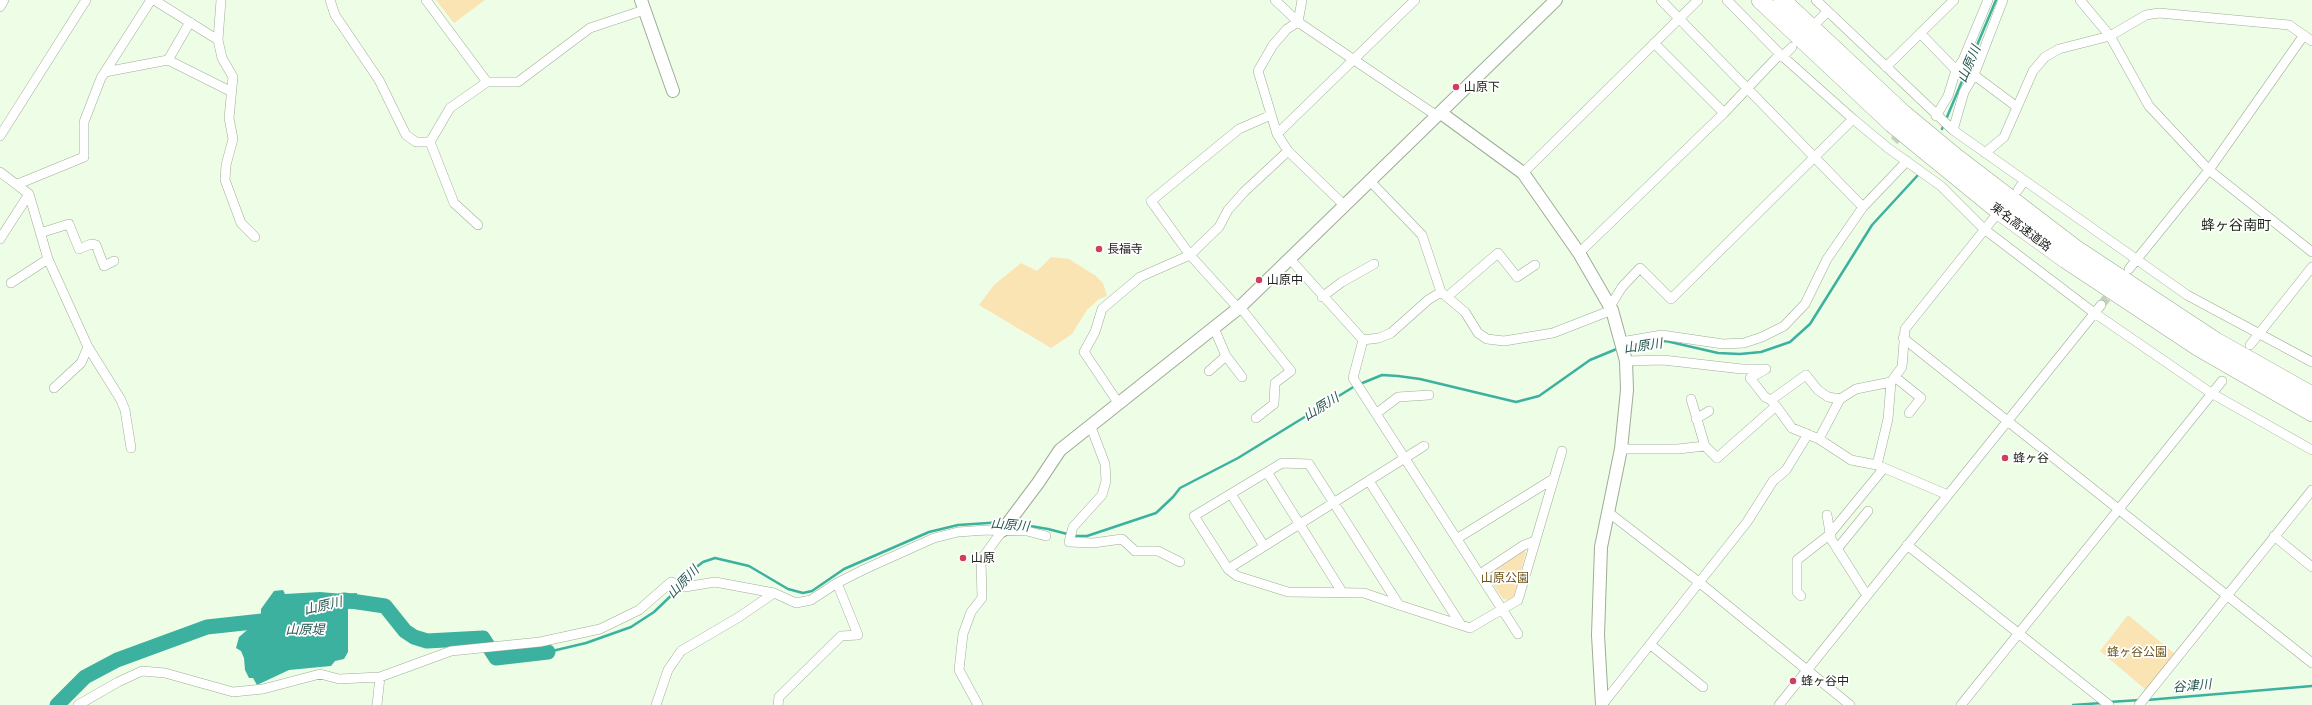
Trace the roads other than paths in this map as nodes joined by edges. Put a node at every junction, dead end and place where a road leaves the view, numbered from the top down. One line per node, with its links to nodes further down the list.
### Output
1 (4, 0): 22 (street)
2 (86, 0): 54 (street)
3 (153, 0): 26 (street); 40 (street)
4 (221, 0): 31 (street)
5 (330, 0): 56 (street)
6 (426, 0): 42 (street)
7 (1275, 0): 27 (street)
8 (1302, 0): 27 (street)
9 (1415, 0): 37 (street)
10 (1556, 0): 49 (street)
11 (1661, 0): 24 (street)
12 (1698, 0): 24 (street)
13 (1728, 0): 35 (street)
14 (1760, 0): 119 (highway, 東名高速道路)
15 (1782, 0): 113 (highway, 東名高速道路)
16 (1816, 0): 23 (street)
17 (1954, 0): 28 (street)
18 (1988, 0): 39 (street)
19 (2003, 0): 41 (street)
20 (2080, 0): 30 (street)
21 (643, 5): 42 (street); 44 (street)
22 (0, 7)
23 (1827, 12): 25 (street); 38 (street)
24 (1679, 19): 33 (street); 43 (street)
25 (1818, 21)
26 (190, 22): 31 (street); 36 (street)
27 (1298, 22): 37 (street); 48 (street)
28 (1920, 33): 38 (street); 39 (street)
29 (2304, 35): 30 (street); 32 (street); 62 (street)
30 (2110, 36): 46 (street); 62 (street)
31 (218, 40): 45 (street)
32 (2312, 41)
33 (1654, 43): 47 (street); 64 (street)
34 (1792, 47): 35 (street)
35 (1781, 55): 43 (street); 51 (street)
36 (168, 60): 40 (street); 45 (street)
37 (1354, 60): 49 (street); 53 (street)
38 (1886, 67): 50 (street)
39 (1956, 70): 50 (street)
40 (105, 72): 67 (street)
41 (1974, 75): 46 (street); 52 (street)
42 (487, 82): 56 (street)
43 (1747, 89): 47 (street); 60 (street)
44 (673, 91)
45 (232, 92): 76 (street)
46 (2017, 107): 59 (street)
47 (1724, 113): 79 (street)
48 (1271, 115): 53 (street); 80 (street)
49 (1439, 115): 64 (street); 65 (street)
50 (1938, 117): 52 (street)
51 (1853, 119): 57 (street); 60 (street)
52 (1951, 128): 59 (street)
53 (1277, 134): 58 (street)
54 (0, 136)
55 (1894, 141): 57 (street)
56 (430, 142): 73 (street)
57 (1888, 148): 61 (street)
58 (1288, 151): 70 (street); 80 (street)
59 (1985, 153): 66 (street)
60 (1813, 158): 71 (street); 94 (street)
61 (1907, 161): 71 (street); 74 (street)
62 (2209, 170): 78 (street); 83 (street)
63 (0, 172): 67 (street)
64 (1523, 173): 79 (street)
65 (1370, 181): 70 (street); 90 (street)
66 (2024, 181): 68 (street); 83 (street)
67 (18, 184): 69 (street)
68 (2018, 190)
69 (29, 194): 75 (street); 77 (street)
70 (1344, 205): 82 (street)
71 (1863, 207): 100 (street)
72 (1993, 219): 74 (street)
73 (478, 225)
74 (1984, 228): 95 (street); 98 (street)
75 (40, 233): 81 (street); 84 (street)
76 (255, 237)
77 (0, 239)
78 (2312, 252)
79 (1579, 253): 94 (street)
80 (1190, 255): 93 (street); 117 (street)
81 (48, 259): 89 (street); 102 (street)
82 (1290, 259): 91 (street); 93 (street)
83 (2136, 260): 88 (street); 97 (street)
84 (114, 261)
85 (1374, 264): 91 (street)
86 (1535, 265): 90 (street)
87 (2312, 267): 97 (street)
88 (2129, 269)
89 (11, 283)
90 (1444, 295): 94 (street); 99 (street)
91 (1322, 297): 99 (street)
92 (2101, 305): 95 (street)
93 (1239, 308): 96 (street); 122 (street)
94 (1611, 308): 100 (street)
95 (2093, 312): 111 (street); 124 (street)
96 (1214, 328): 103 (street); 117 (street)
97 (2258, 335): 101 (street); 105 (street)
98 (1903, 338): 108 (street); 124 (street)
99 (1363, 340): 120 (street)
100 (1621, 342): 104 (street)
101 (2250, 345)
102 (88, 347): 110 (street); 131 (street)
103 (1226, 356): 106 (street); 107 (street)
104 (1626, 361): 116 (street); 132 (street)
105 (2312, 362)
106 (1208, 371)
107 (1242, 377)
108 (1893, 380): 115 (street); 121 (street); 137 (street)
109 (2222, 381): 111 (street)
110 (54, 388)
111 (2211, 393): 128 (street); 145 (street)
112 (1429, 395): 120 (street)
113 (2312, 395)
114 (1691, 399): 123 (street)
115 (1840, 399): 116 (street); 127 (street)
116 (1773, 403): 126 (street); 130 (street)
117 (1119, 404): 125 (street)
118 (1709, 411): 123 (street)
119 (2312, 412)
120 (1377, 413): 136 (street)
121 (1909, 413)
122 (1256, 418)
123 (1696, 419): 130 (street)
124 (2008, 422): 143 (street); 145 (street)
125 (1091, 427): 150 (street); 159 (street)
126 (1808, 434): 127 (street); 164 (street)
127 (1819, 439): 137 (street)
128 (2301, 444): 133 (street); 135 (street)
129 (1424, 446): 136 (street)
130 (1705, 446): 132 (street)
131 (131, 448)
132 (1621, 449): 147 (street)
133 (2312, 450)
134 (1562, 451): 139 (street)
135 (2312, 455)
136 (1405, 458): 140 (street); 154 (street)
137 (1880, 467): 143 (street); 151 (street)
138 (1266, 472): 142 (street); 144 (street); 149 (street)
139 (1554, 479): 154 (street); 155 (street)
140 (1369, 481): 144 (street); 172 (street)
141 (2312, 490): 153 (street)
142 (1231, 494): 157 (street); 161 (street)
143 (1948, 495): 156 (street)
144 (1334, 503): 149 (street); 170 (street)
145 (2117, 509): 169 (street); 173 (street)
146 (1868, 511): 158 (street)
147 (1608, 512): 164 (street); 185 (street)
148 (1827, 514): 151 (street)
149 (1299, 524): 157 (street); 165 (street)
150 (1002, 531): 152 (street); 163 (street); 184 (street)
151 (1829, 534): 158 (street); 168 (street)
152 (1046, 536)
153 (2274, 536): 160 (street); 169 (street)
154 (1458, 538): 162 (street)
155 (1535, 541): 162 (street); 171 (street)
156 (1907, 545): 167 (street); 173 (street)
157 (1264, 546): 161 (street)
158 (1837, 549): 167 (street)
159 (1180, 562)
160 (2312, 567)
161 (1228, 569): 165 (street)
162 (1480, 574): 171 (street)
163 (836, 583): 166 (street); 183 (street)
164 (1700, 583): 175 (street); 177 (street)
165 (1342, 592): 170 (street)
166 (774, 593): 178 (street); 182 (street)
167 (1868, 594): 177 (street)
168 (1801, 596)
169 (2225, 596): 176 (street); 190 (street)
170 (1399, 604): 172 (street)
171 (1502, 609): 172 (street); 174 (street)
172 (1460, 625)
173 (2019, 633): 188 (street); 189 (street)
174 (1518, 634)
175 (1651, 645): 179 (street); 185 (street)
176 (2312, 663)
177 (1808, 670): 186 (street); 187 (street)
178 (380, 676): 180 (street); 181 (street)
179 (1702, 687)
180 (78, 705)
181 (377, 705)
182 (656, 705)
183 (778, 705)
184 (978, 705)
185 (1602, 705)
186 (1779, 705)
187 (1850, 705)
188 (1961, 705)
189 (2109, 705)
190 (2139, 705)

